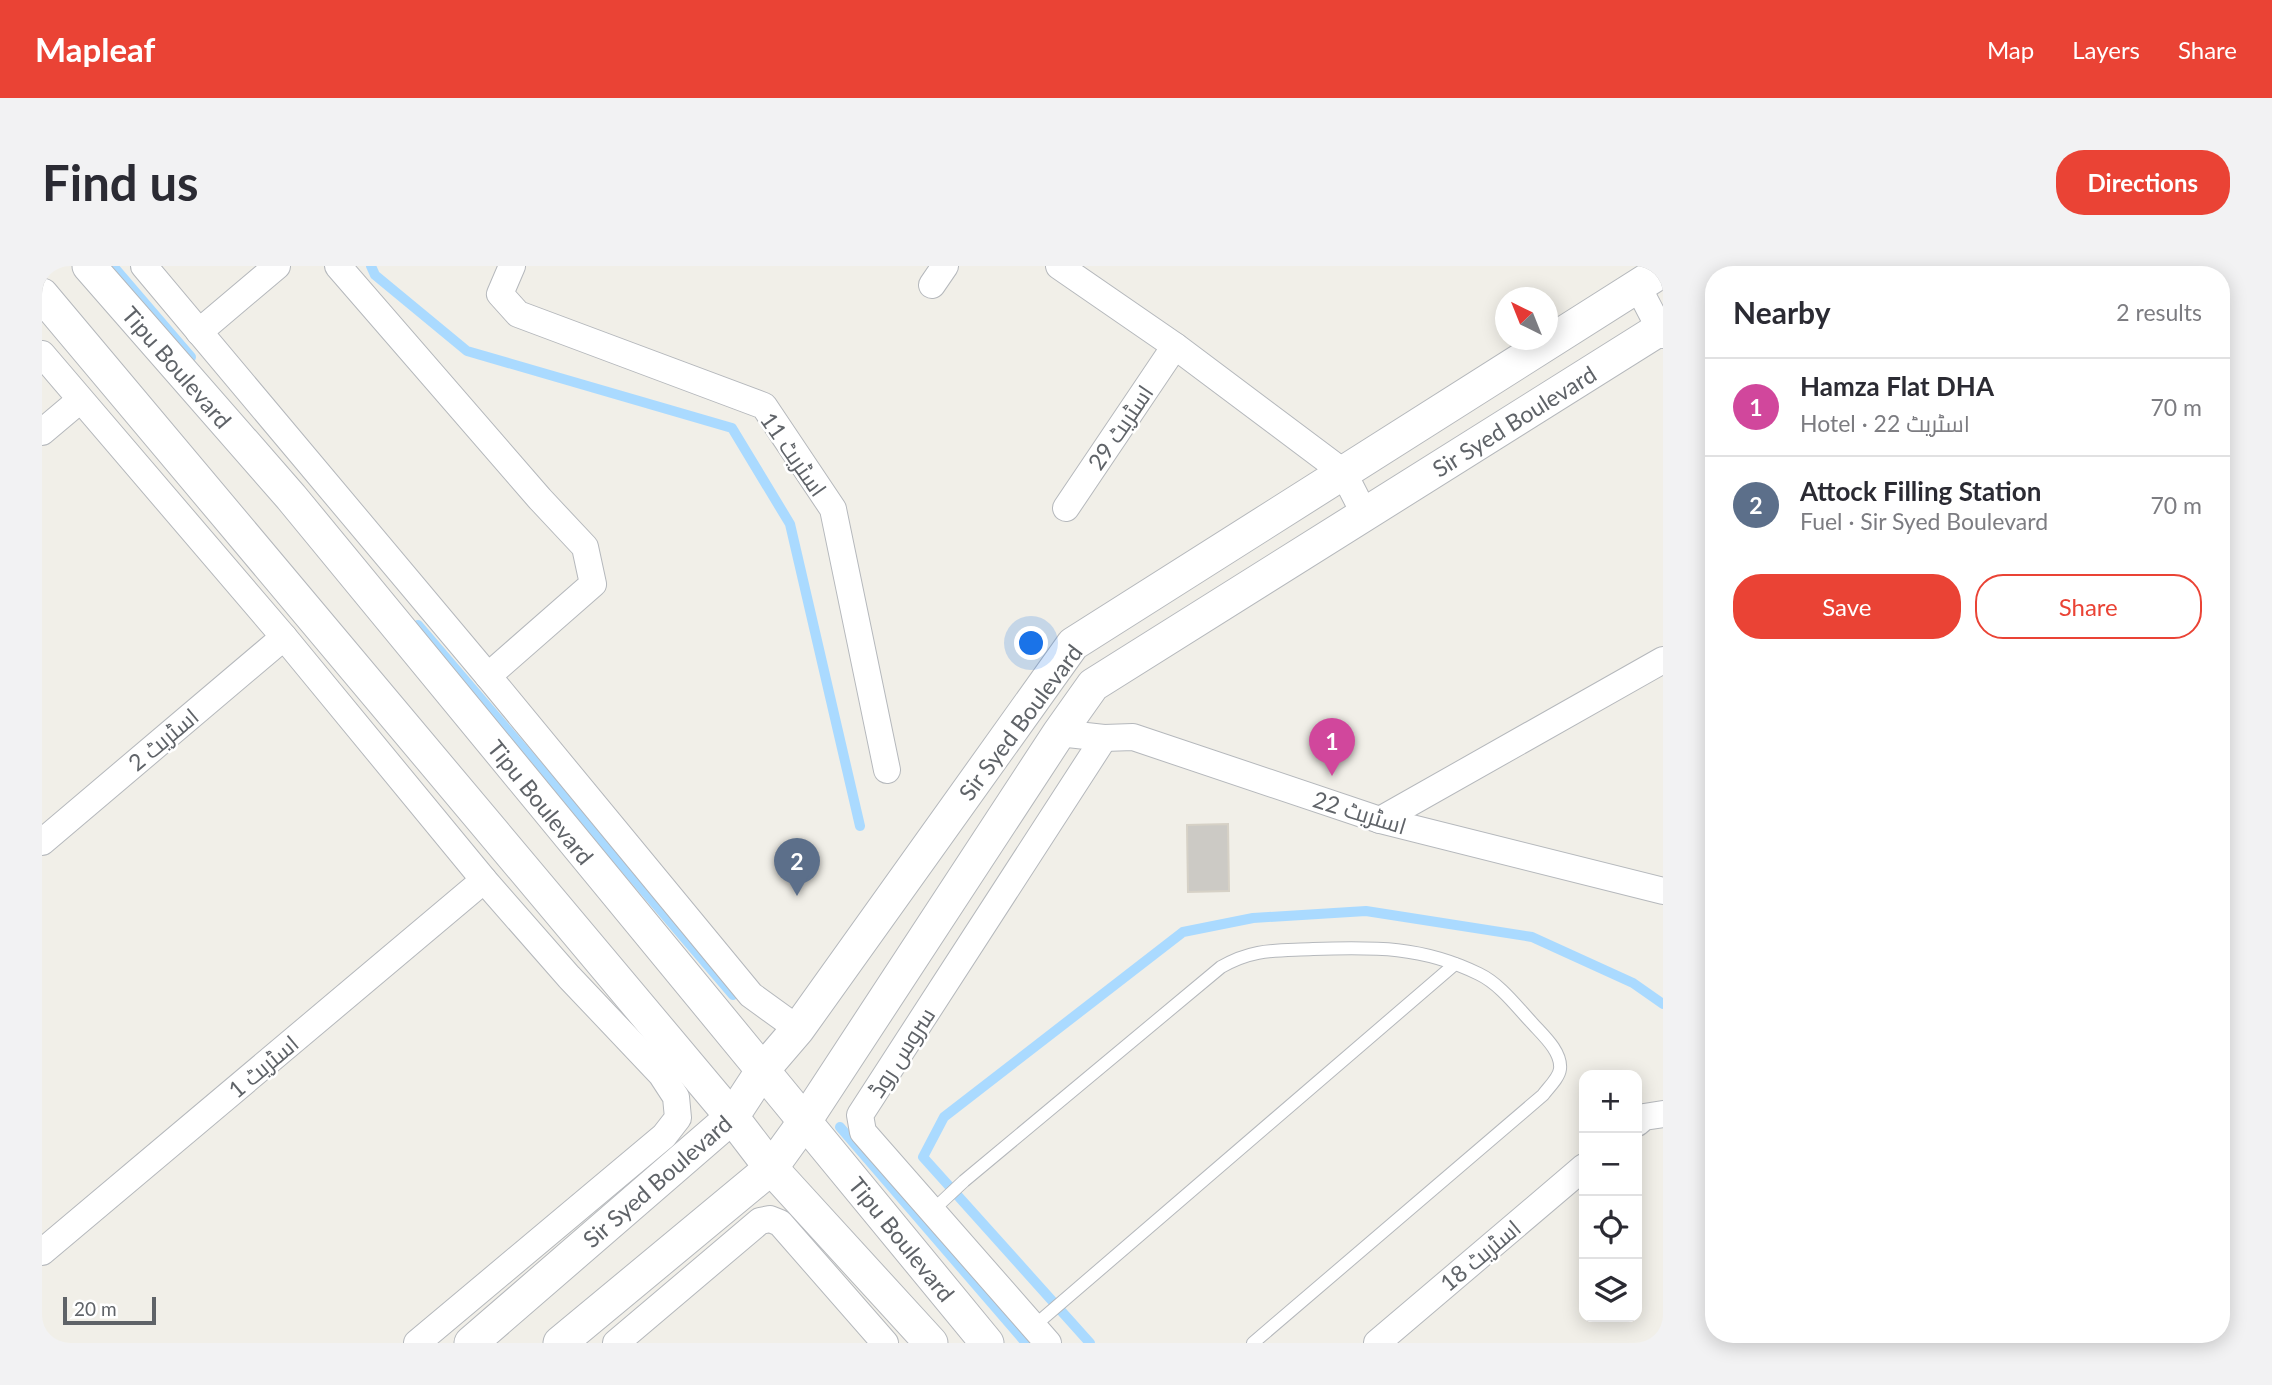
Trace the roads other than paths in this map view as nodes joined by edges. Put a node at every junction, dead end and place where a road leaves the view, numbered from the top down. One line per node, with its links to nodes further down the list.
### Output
1 (89, 266): 34 (street, Tipu Boulevard)
2 (144, 266): 10 (street)
3 (277, 266): 10 (street)
4 (338, 266): 22 (street)
5 (512, 266): 25 (street, اسٹریٹ 11)
6 (1059, 266): 11 (street)
7 (1650, 278): 9 (street); 15 (street, Sir Syed Boulevard)
8 (42, 295): 16 (street, Tipu Boulevard)
9 (1662, 330): 19 (street, Sir Syed Boulevard)
10 (199, 332): 22 (street)
11 (1175, 346): 15 (street); 18 (street, اسٹریٹ 29)
12 (42, 354): 13 (street)
13 (80, 400): 14 (street); 17 (street)
14 (42, 432)
15 (1343, 472): 19 (street); 33 (street, Sir Syed Boulevard)
16 (199, 483): 17 (street); 30 (street, Tipu Boulevard)
17 (172, 506): 20 (street)
18 (1066, 508)
19 (1365, 514): 23 (street, Sir Syed Boulevard)
20 (284, 637): 27 (street, اسٹریٹ 2); 28 (street)
21 (1663, 660): 26 (street)
22 (488, 676): 33 (street)
23 (1059, 733): 24 (street, اسٹریٹ 22); 36 (street, Sir Syed Boulevard)
24 (1104, 738): 26 (street, اسٹریٹ 22); 39 (street, سروس روڈ)
25 (887, 770)
26 (1380, 820): 29 (street, اسٹریٹ 22)
27 (42, 842)
28 (484, 880): 32 (street); 40 (street, اسٹریٹ 1)
29 (1663, 891)
30 (594, 955): 32 (street); 35 (street, Tipu Boulevard)
31 (1455, 964): 39 (lane); 41 (lane); 49 (lane)
32 (569, 977): 42 (street)
33 (798, 1029): 34 (street, Sir Syed Boulevard)
34 (762, 1071): 35 (street, Sir Syed Boulevard); 36 (street, Tipu Boulevard)
35 (732, 1117): 37 (street, Tipu Boulevard); 43 (street, Sir Syed Boulevard)
36 (805, 1121): 37 (street, Sir Syed Boulevard); 48 (street, Tipu Boulevard)
37 (771, 1168): 44 (street, Sir Syed Boulevard); 47 (street, Tipu Boulevard)
38 (1579, 1171): 50 (street, اسٹریٹ 18)
39 (940, 1203): 41 (street, سروس روڈ)
40 (42, 1252)
41 (1044, 1328)
42 (417, 1343)
43 (471, 1343)
44 (560, 1343)
45 (617, 1343): 46 (street)
46 (885, 1343)
47 (930, 1343)
48 (987, 1343)
49 (1253, 1343)
50 (1377, 1343)

